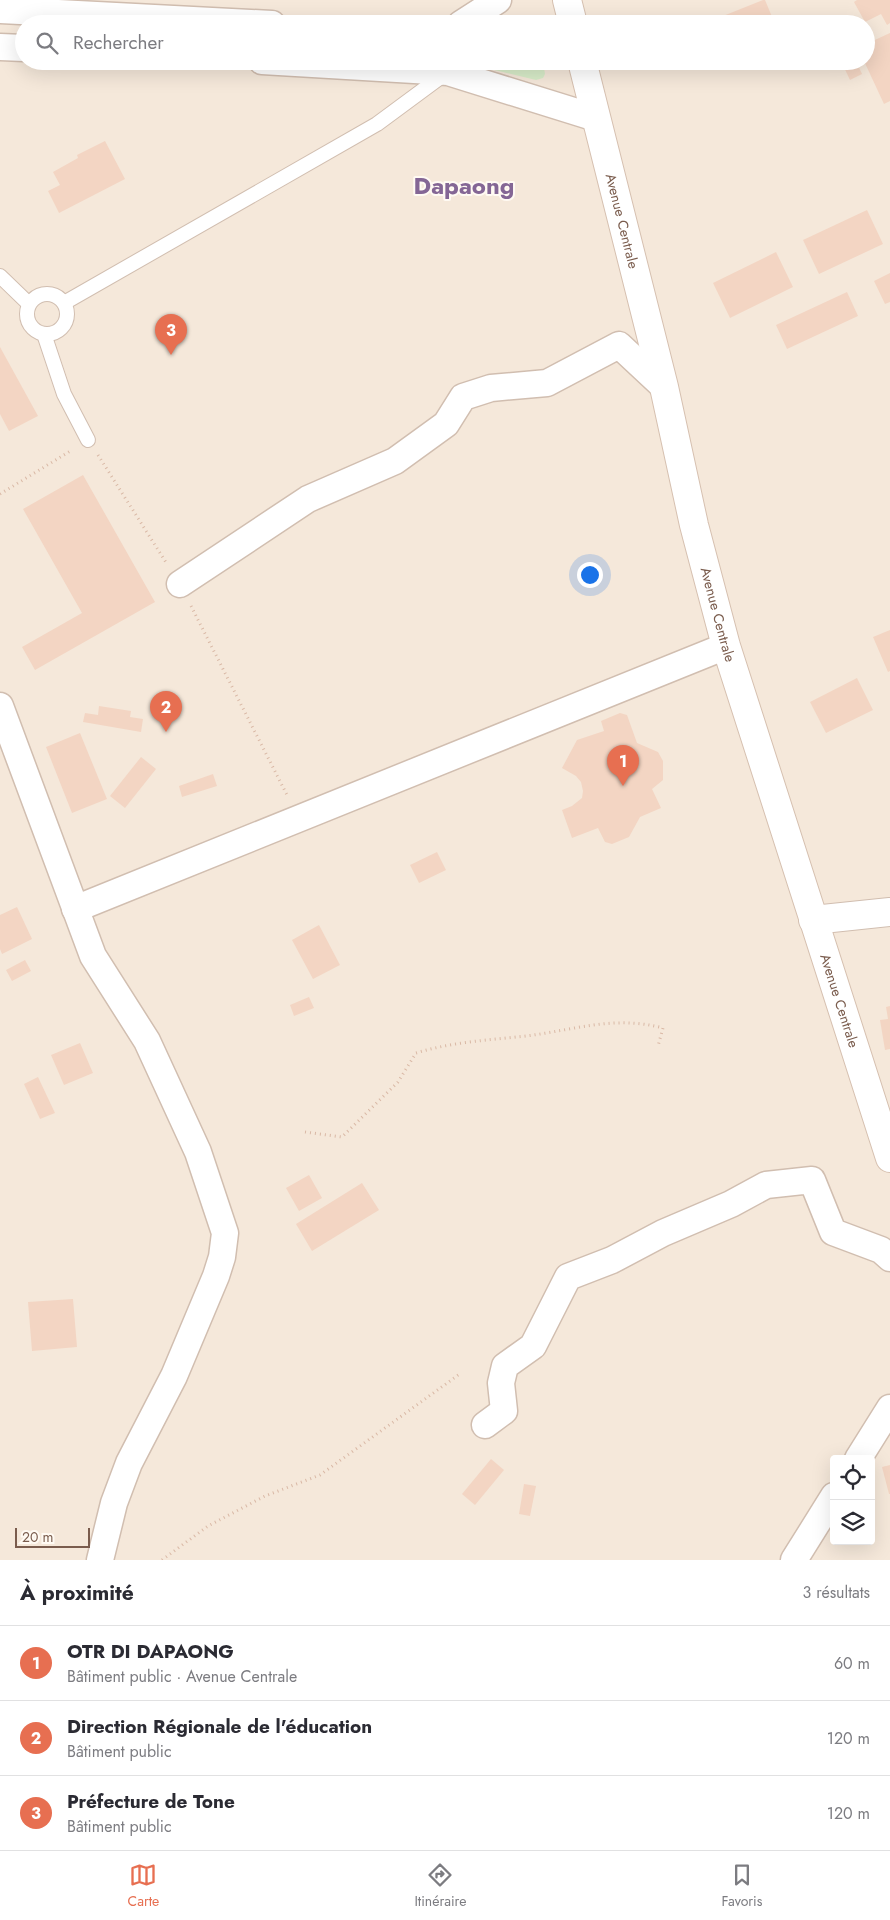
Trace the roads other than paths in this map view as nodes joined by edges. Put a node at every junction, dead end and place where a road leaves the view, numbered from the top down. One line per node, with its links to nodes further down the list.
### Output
1 (498, 0): 5 (street)
2 (567, 0): 6 (main road)
3 (0, 10): 4 (street)
4 (97, 15)
5 (475, 15)
6 (571, 15)
7 (0, 47): 8 (street)
8 (15, 48)
9 (443, 70): 14 (lane)
10 (459, 70): 12 (street)
11 (584, 70): 12 (main road, Avenue Centrale)
12 (596, 118): 17 (main road, Avenue Centrale)
13 (0, 276): 15 (lane)
14 (64, 303): 15 (lane); 16 (lane)
15 (29, 304): 16 (lane)
16 (44, 334): 18 (lane)
17 (664, 387): 19 (street); 20 (main road, Avenue Centrale)
18 (88, 440)
19 (180, 584)
20 (726, 646): 22 (street); 24 (main road, Avenue Centrale)
21 (0, 706): 22 (street)
22 (75, 909): 31 (street)
23 (890, 912): 24 (main road)
24 (812, 920): 25 (main road, Avenue Centrale)
25 (890, 1158)
26 (890, 1258): 28 (street)
27 (890, 1408): 29 (street)
28 (485, 1425)
29 (861, 1455)
30 (832, 1500): 32 (street)
31 (100, 1560)
32 (794, 1560)

